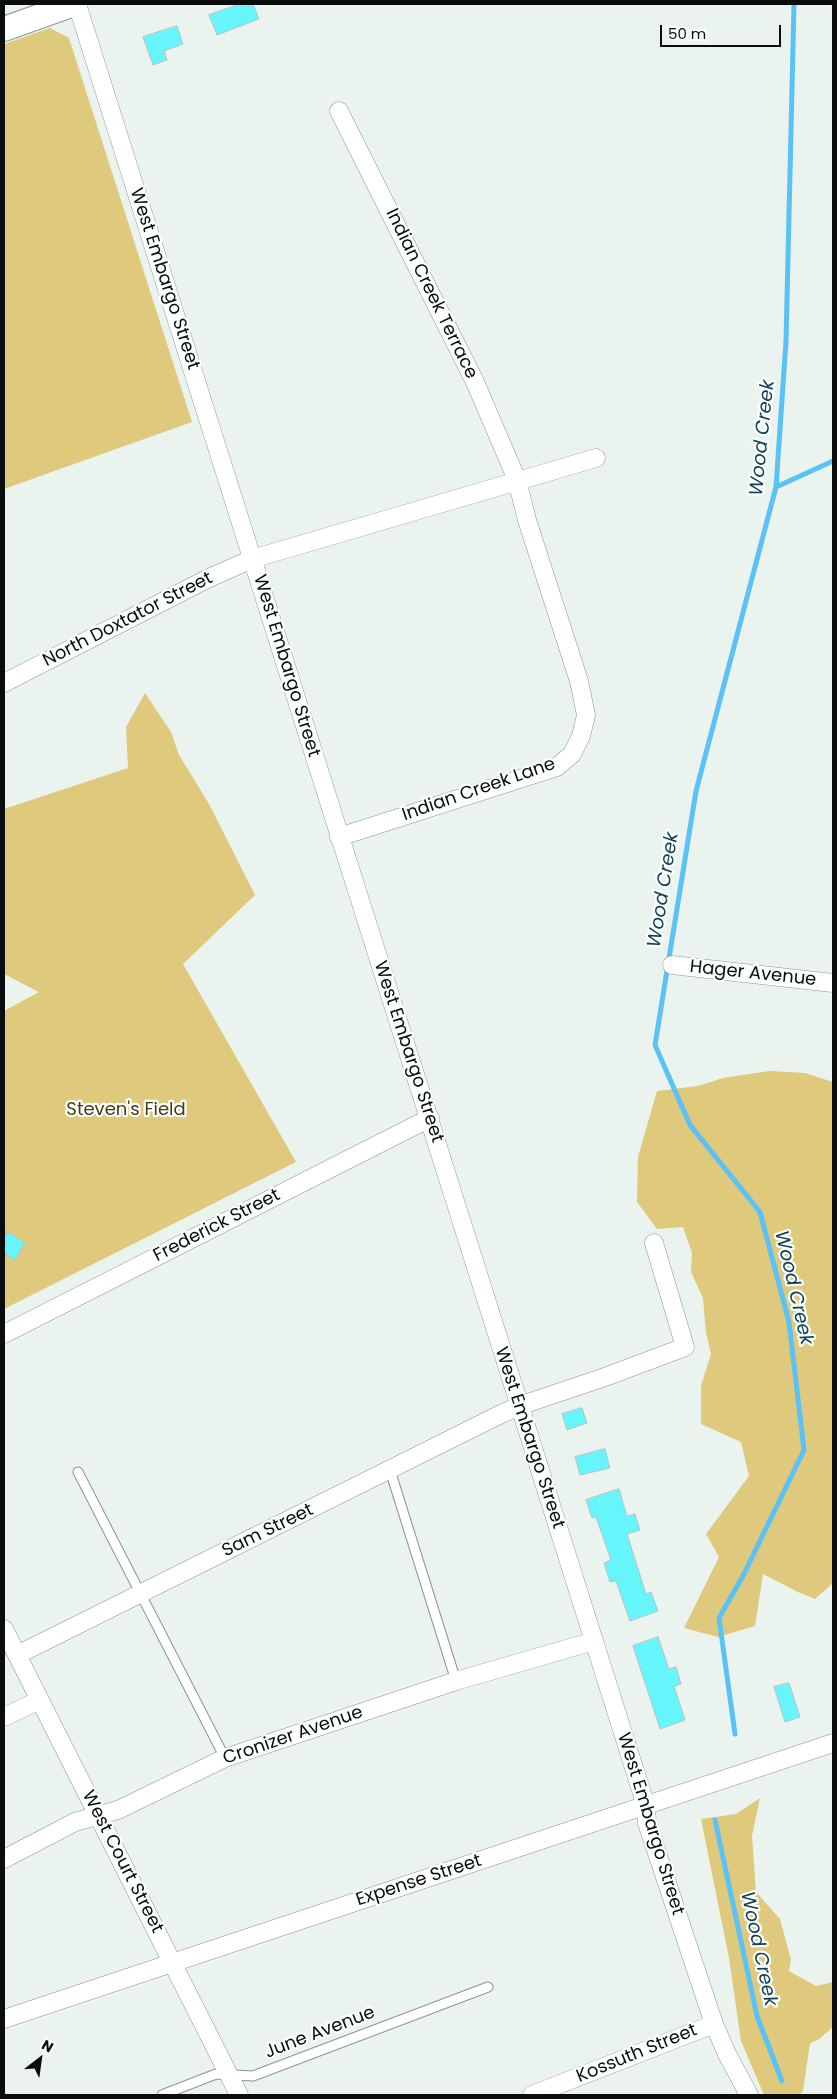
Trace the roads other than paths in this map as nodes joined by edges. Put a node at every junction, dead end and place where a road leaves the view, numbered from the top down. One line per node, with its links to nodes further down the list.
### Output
1 (75, 4): 2 (street); 6 (street, West Embargo Street)
2 (4, 29)
3 (339, 112): 5 (street, Indian Creek Terrace)
4 (596, 458): 5 (street)
5 (517, 480): 6 (street); 8 (street, Indian Creek Lane)
6 (252, 559): 7 (street, North Doxtator Street); 8 (street, West Embargo Street)
7 (4, 682)
8 (339, 837): 11 (street, West Embargo Street)
9 (672, 965): 10 (street, Hager Avenue)
10 (833, 983)
11 (430, 1118): 13 (street, Frederick Street); 14 (street, West Embargo Street)
12 (654, 1243): 14 (street, Sam Street)
13 (4, 1334)
14 (519, 1406): 15 (street, Sam Street); 19 (street, West Embargo Street)
15 (390, 1470): 17 (street, Sam Street); 21 (lane)
16 (78, 1472): 17 (lane)
17 (142, 1593): 20 (street, Sam Street); 25 (lane)
18 (4, 1629): 20 (street, West Court Street)
19 (594, 1641): 21 (street, Cronizer Avenue); 26 (street, West Embargo Street)
20 (17, 1655): 22 (street, West Court Street)
21 (456, 1681): 25 (street, Cronizer Avenue)
22 (40, 1700): 23 (street); 27 (street, West Court Street)
23 (4, 1717)
24 (833, 1743): 26 (street, Expense Street)
25 (225, 1758): 27 (street, Cronizer Avenue)
26 (646, 1806): 29 (street, Expense Street); 32 (street, West Embargo Street)
27 (98, 1816): 28 (street, Cronizer Avenue); 29 (street, West Court Street)
28 (4, 1859)
29 (173, 1963): 31 (street, Expense Street); 33 (street, West Court Street)
30 (488, 1987): 33 (lane, June Avenue)
31 (4, 2019)
32 (714, 2024): 36 (street, Kossuth Street); 37 (street, West Embargo Street)
33 (229, 2074): 34 (lane, June Avenue); 35 (street, West Court Street)
34 (162, 2095)
35 (239, 2095)
36 (532, 2095)
37 (749, 2095)

